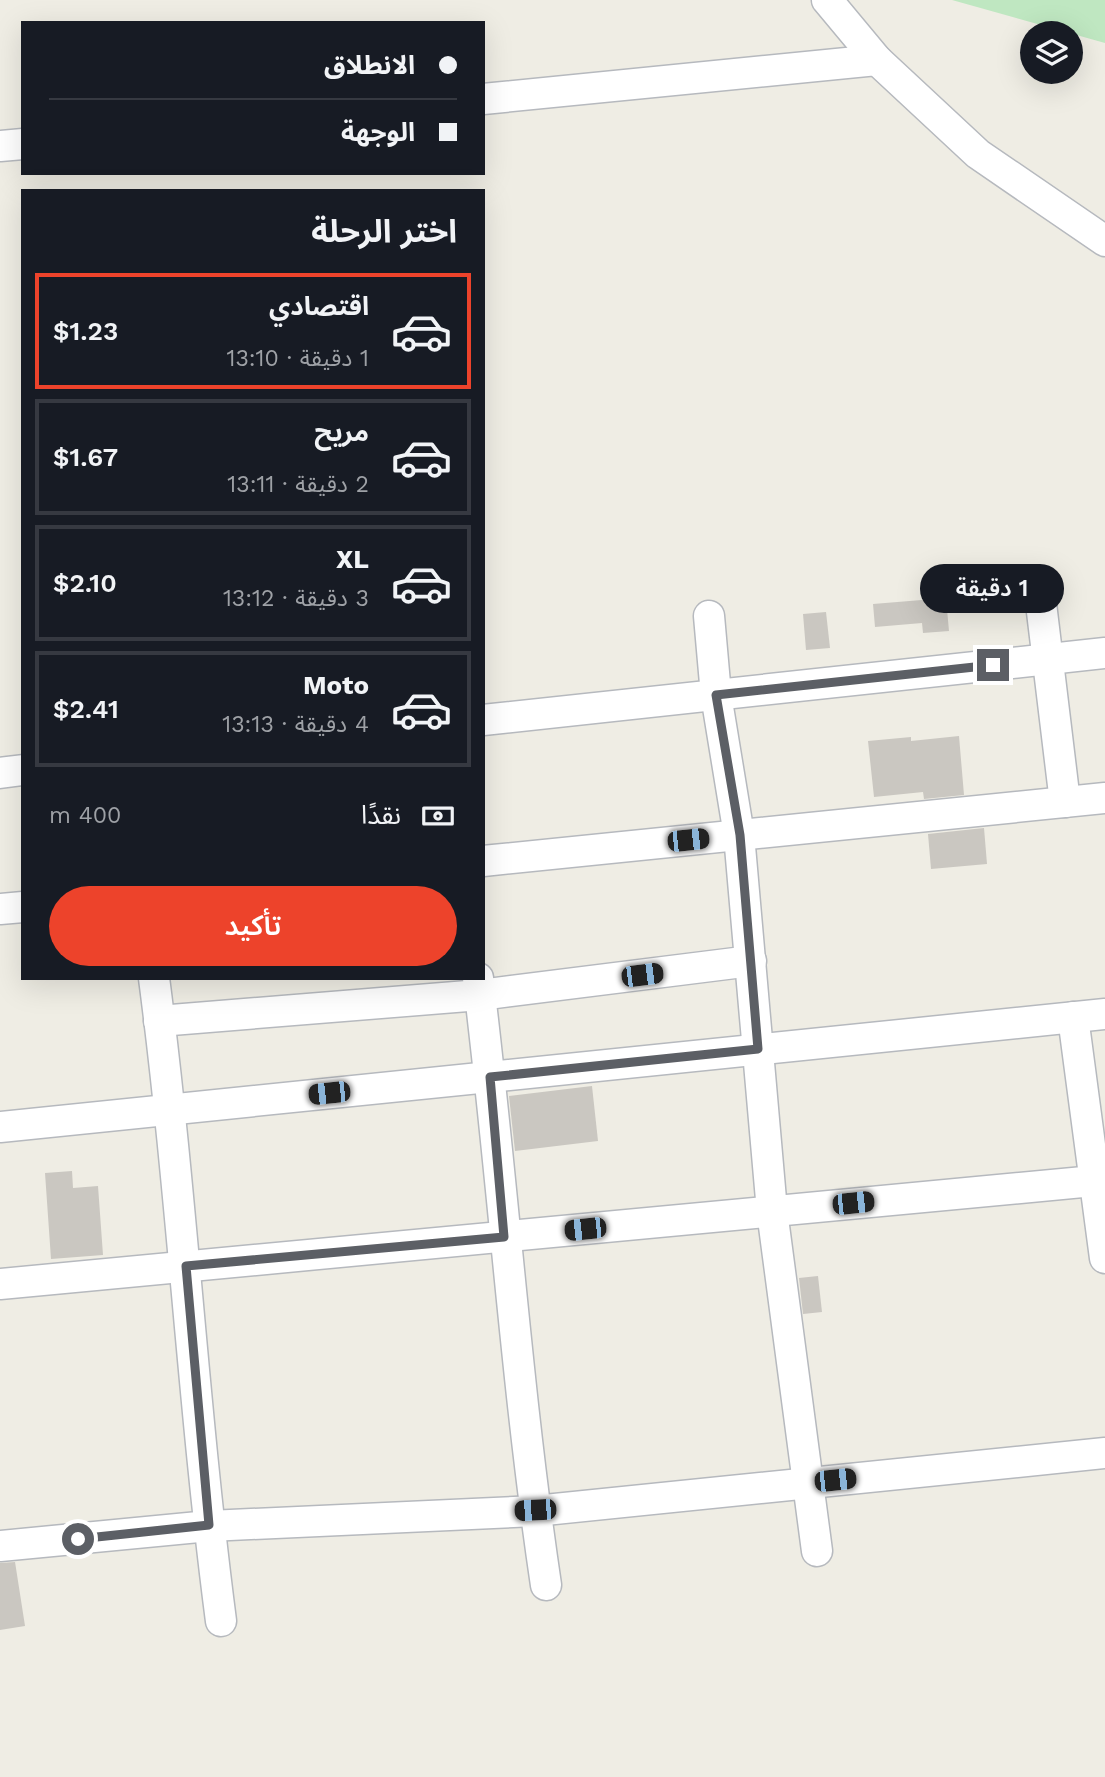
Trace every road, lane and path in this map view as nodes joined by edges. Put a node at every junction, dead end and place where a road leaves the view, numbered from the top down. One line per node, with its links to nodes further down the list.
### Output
1 (827, 0): 2 (street)
2 (877, 60): 3 (street); 6 (street)
3 (485, 99)
4 (21, 144): 5 (street)
5 (0, 146)
6 (1105, 241)
7 (1039, 587): 10 (street)
8 (709, 616): 11 (street)
9 (1105, 653): 10 (street)
10 (1048, 659): 11 (street); 16 (street)
11 (716, 695): 12 (street); 17 (street)
12 (485, 720)
13 (21, 770): 14 (street)
14 (0, 773)
15 (1105, 798): 16 (street)
16 (1065, 802): 17 (street)
17 (740, 835): 18 (street); 21 (street)
18 (485, 861)
19 (21, 907): 20 (street)
20 (0, 909)
21 (751, 961): 23 (street); 27 (street)
22 (154, 980): 26 (street)
23 (479, 987): 26 (street); 28 (street)
24 (1105, 1014): 25 (street)
25 (1073, 1017): 27 (street); 31 (street)
26 (159, 1021): 29 (street)
27 (758, 1049): 28 (street); 32 (street)
28 (490, 1077): 29 (street); 33 (street)
29 (167, 1110): 30 (street); 35 (street)
30 (0, 1127)
31 (1100, 1180): 32 (street); 34 (street)
32 (772, 1211): 33 (street); 38 (street)
33 (504, 1237): 35 (street); 39 (street)
34 (1105, 1258)
35 (186, 1266): 36 (street); 40 (street)
36 (0, 1284)
37 (1105, 1453): 38 (street)
38 (807, 1483): 39 (street); 42 (street)
39 (535, 1510): 40 (street); 43 (street)
40 (209, 1525): 41 (street); 44 (street)
41 (0, 1546)
42 (817, 1551)
43 (546, 1585)
44 (221, 1621)

